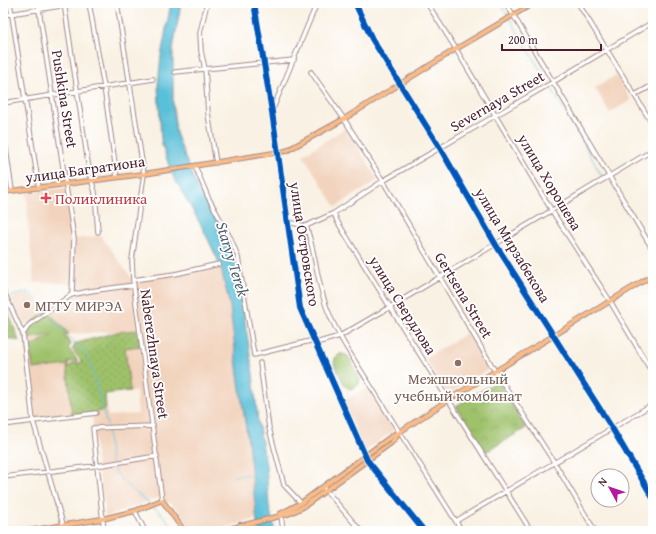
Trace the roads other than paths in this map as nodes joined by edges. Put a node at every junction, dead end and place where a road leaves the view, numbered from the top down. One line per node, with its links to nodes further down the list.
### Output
1 (10, 3): 16 (street)
2 (38, 3): 15 (street, Pushkina Street)
3 (80, 3): 14 (street)
4 (89, 3): 32 (street)
5 (117, 3): 29 (street, Naberezhnaya Street)
6 (207, 3): 24 (street)
7 (254, 3): 23 (street, улица Островского)
8 (317, 3): 22 (street)
9 (355, 3): 30 (street, улица Мирзабекова)
10 (427, 3): 20 (street, улица Хорошева)
11 (506, 3): 18 (street)
12 (534, 3): 18 (main road)
13 (578, 3): 21 (street)
14 (64, 5): 15 (street); 33 (street)
15 (39, 9): 16 (street); 34 (street, Pushkina Street)
16 (12, 13): 17 (street); 36 (street)
17 (3, 15)
18 (513, 16): 20 (main road); 28 (street)
19 (653, 22): 21 (street, Severnaya Street)
20 (456, 49): 30 (main road); 39 (street, улица Хорошева)
21 (607, 49): 28 (street, Severnaya Street); 35 (street)
22 (294, 60): 23 (street); 38 (street)
23 (263, 63): 24 (street); 38 (street, улица Островского)
24 (205, 69): 25 (street); 46 (street)
25 (175, 72)
26 (311, 72): 40 (street, Gertsena Street)
27 (153, 79): 29 (street)
28 (553, 82): 39 (street, Severnaya Street); 49 (street)
29 (130, 83): 32 (street); 48 (street, Naberezhnaya Street)
30 (400, 85): 40 (main road); 43 (street, улица Мирзабекова)
31 (653, 85): 35 (street)
32 (104, 87): 33 (street); 50 (street)
33 (78, 91): 34 (street); 51 (street)
34 (52, 95): 36 (street); 53 (street, Pushkina Street)
35 (635, 95): 41 (street)
36 (26, 99): 37 (street); 54 (street)
37 (3, 103)
38 (272, 112): 45 (street, улица Островского)
39 (495, 115): 43 (street, Severnaya Street); 57 (street, улица Хорошева)
40 (344, 119): 45 (main road); 52 (street, Gertsena Street)
41 (653, 125)
42 (3, 128): 55 (street)
43 (440, 148): 52 (street, Severnaya Street); 62 (street, улица Мирзабекова)
44 (653, 150): 49 (street)
45 (278, 153): 46 (main road); 59 (street, улица Островского)
46 (216, 163): 47 (main road)
47 (193, 166): 48 (main road, улица Багратиона); 76 (street)
48 (144, 174): 50 (main road, улица Багратиона); 67 (street, Naberezhnaya Street)
49 (609, 176): 57 (street); 63 (street)
50 (117, 177): 51 (main road, улица Багратиона)
51 (92, 180): 53 (main road, улица Багратиона); 61 (street)
52 (383, 181): 58 (street, Severnaya Street); 66 (street, Gertsena Street)
53 (66, 184): 54 (main road, улица Багратиона); 70 (street, Pushkina Street)
54 (39, 188): 55 (main road, улица Багратиона)
55 (12, 191): 56 (main road, улица Багратиона)
56 (3, 192)
57 (552, 211): 62 (street); 71 (street, улица Хорошева)
58 (334, 213): 60 (street, Severnaya Street); 72 (street, улица Свердлова)
59 (288, 222): 60 (street); 76 (street, улица Островского)
60 (306, 226): 74 (street, улица Островского)
61 (98, 232)
62 (496, 245): 66 (street); 75 (street, улица Мирзабекова)
63 (653, 250)
64 (219, 264): 67 (street)
65 (653, 275): 71 (main road)
66 (440, 278): 72 (street); 78 (street, Gertsena Street)
67 (134, 280): 68 (street, Naberezhnaya Street)
68 (134, 285): 70 (street); 85 (street, Naberezhnaya Street)
69 (3, 290): 73 (street)
70 (72, 295): 73 (street)
71 (610, 301): 75 (main road); 79 (street, улица Хорошева)
72 (390, 307): 74 (street); 80 (street, улица Свердлова)
73 (23, 334): 83 (street)
74 (340, 336): 76 (street); 87 (street, улица Островского)
75 (553, 336): 78 (main road); 86 (street, улица Мирзабекова)
76 (315, 342): 89 (street, улица Островского)
77 (260, 363): 98 (street)
78 (495, 372): 80 (main road); 90 (street, Gertsena Street)
79 (653, 374)
80 (448, 399): 87 (main road); 95 (street, улица Свердлова)
81 (653, 404): 86 (street)
82 (96, 413): 83 (street)
83 (33, 421): 84 (street); 92 (street)
84 (3, 425)
85 (153, 426): 88 (street, Naberezhnaya Street); 91 (street)
86 (612, 428): 90 (street); 96 (street, улица Мирзабекова)
87 (398, 432): 89 (main road); 102 (street, улица Островского)
88 (156, 456): 91 (street); 97 (street, Naberezhnaya Street)
89 (366, 458): 94 (main road); 115 (street, улица Островского)
90 (554, 462): 95 (street); 118 (street, Gertsena Street)
91 (97, 465): 92 (street); 101 (street)
92 (47, 472): 93 (street); 103 (street)
93 (3, 477)
94 (324, 489): 98 (main road); 100 (main road); 114 (street)
95 (506, 492): 102 (street); 117 (street, улица Свердлова)
96 (653, 498)
97 (162, 500): 99 (main road); 110 (main road, Naberezhnaya Street)
98 (301, 503): 100 (main road)
99 (135, 511): 101 (main road); 109 (street)
100 (281, 515): 104 (main road); 113 (street)
101 (102, 519): 103 (main road); 108 (street)
102 (456, 521): 116 (street, улица Островского)
103 (64, 525): 106 (main road); 107 (street)
104 (240, 525): 111 (main road); 112 (main road)
105 (653, 528): 119 (street)
106 (26, 531)
107 (65, 531)
108 (104, 531)
109 (145, 531)
110 (184, 531)
111 (220, 531)
112 (243, 531)
113 (283, 531)
114 (361, 531)
115 (424, 531)
116 (462, 531)
117 (531, 531)
118 (595, 531)
119 (648, 531)

